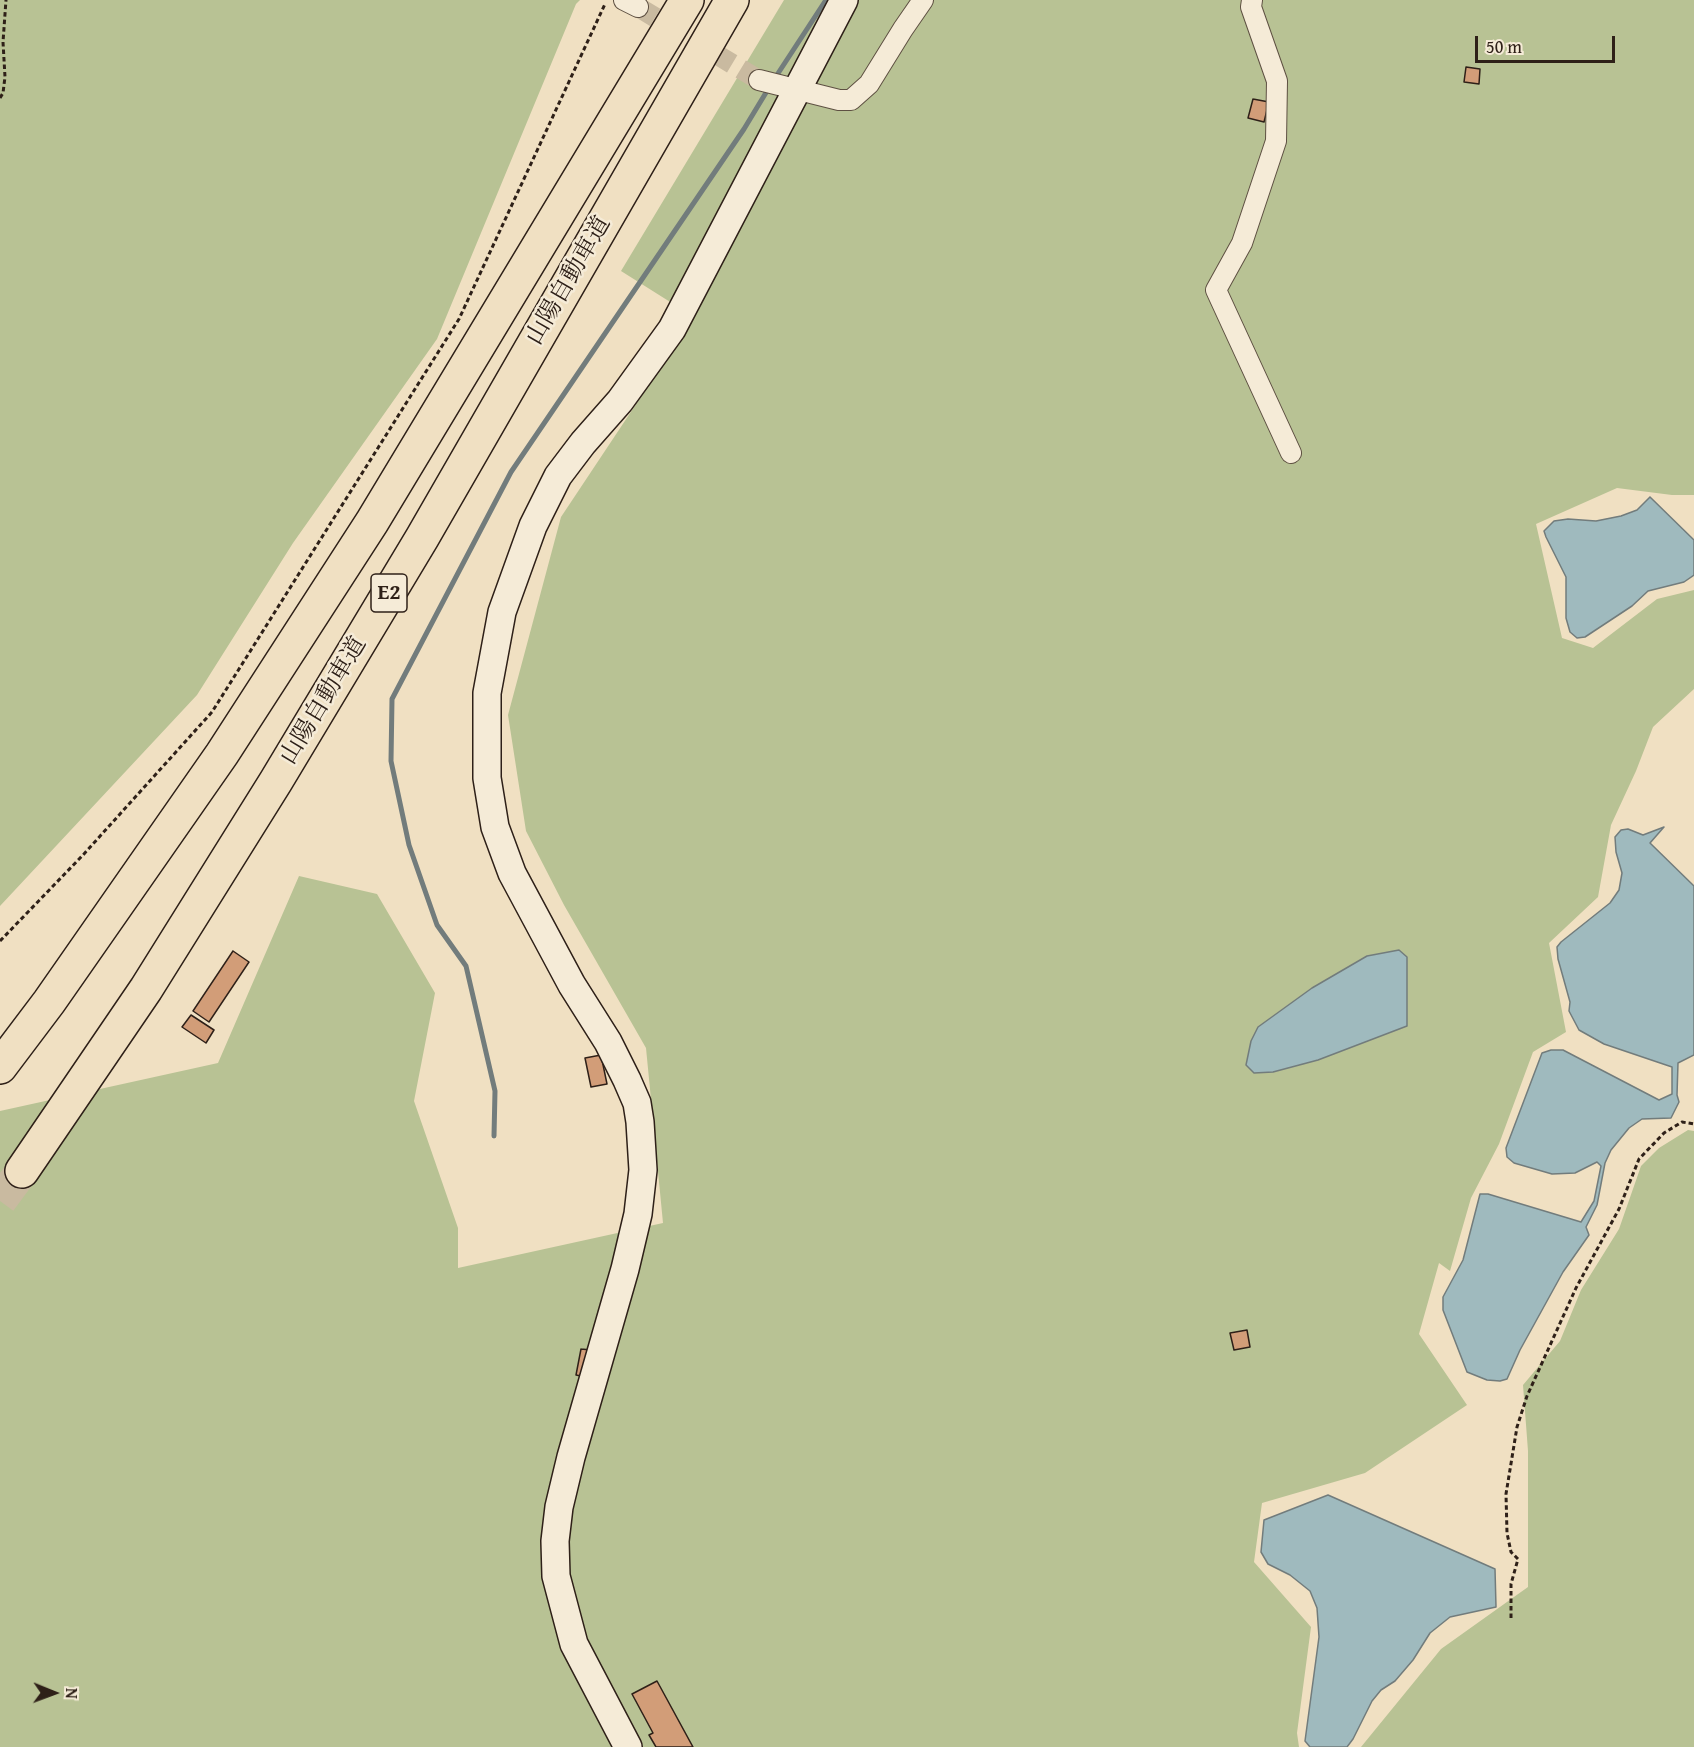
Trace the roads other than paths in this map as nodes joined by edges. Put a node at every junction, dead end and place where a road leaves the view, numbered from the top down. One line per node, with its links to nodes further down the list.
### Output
1 (687, 0): 9 (highway, 山陽自動車道 / E2)
2 (732, 0): 10 (highway, 山陽自動車道 / E2)
3 (844, 0): 7 (street)
4 (922, 0): 7 (street)
5 (1251, 0): 8 (street)
6 (759, 80): 7 (street)
7 (797, 90): 11 (street)
8 (1291, 453)
9 (0, 1067)
10 (22, 1171)
11 (628, 1747)

